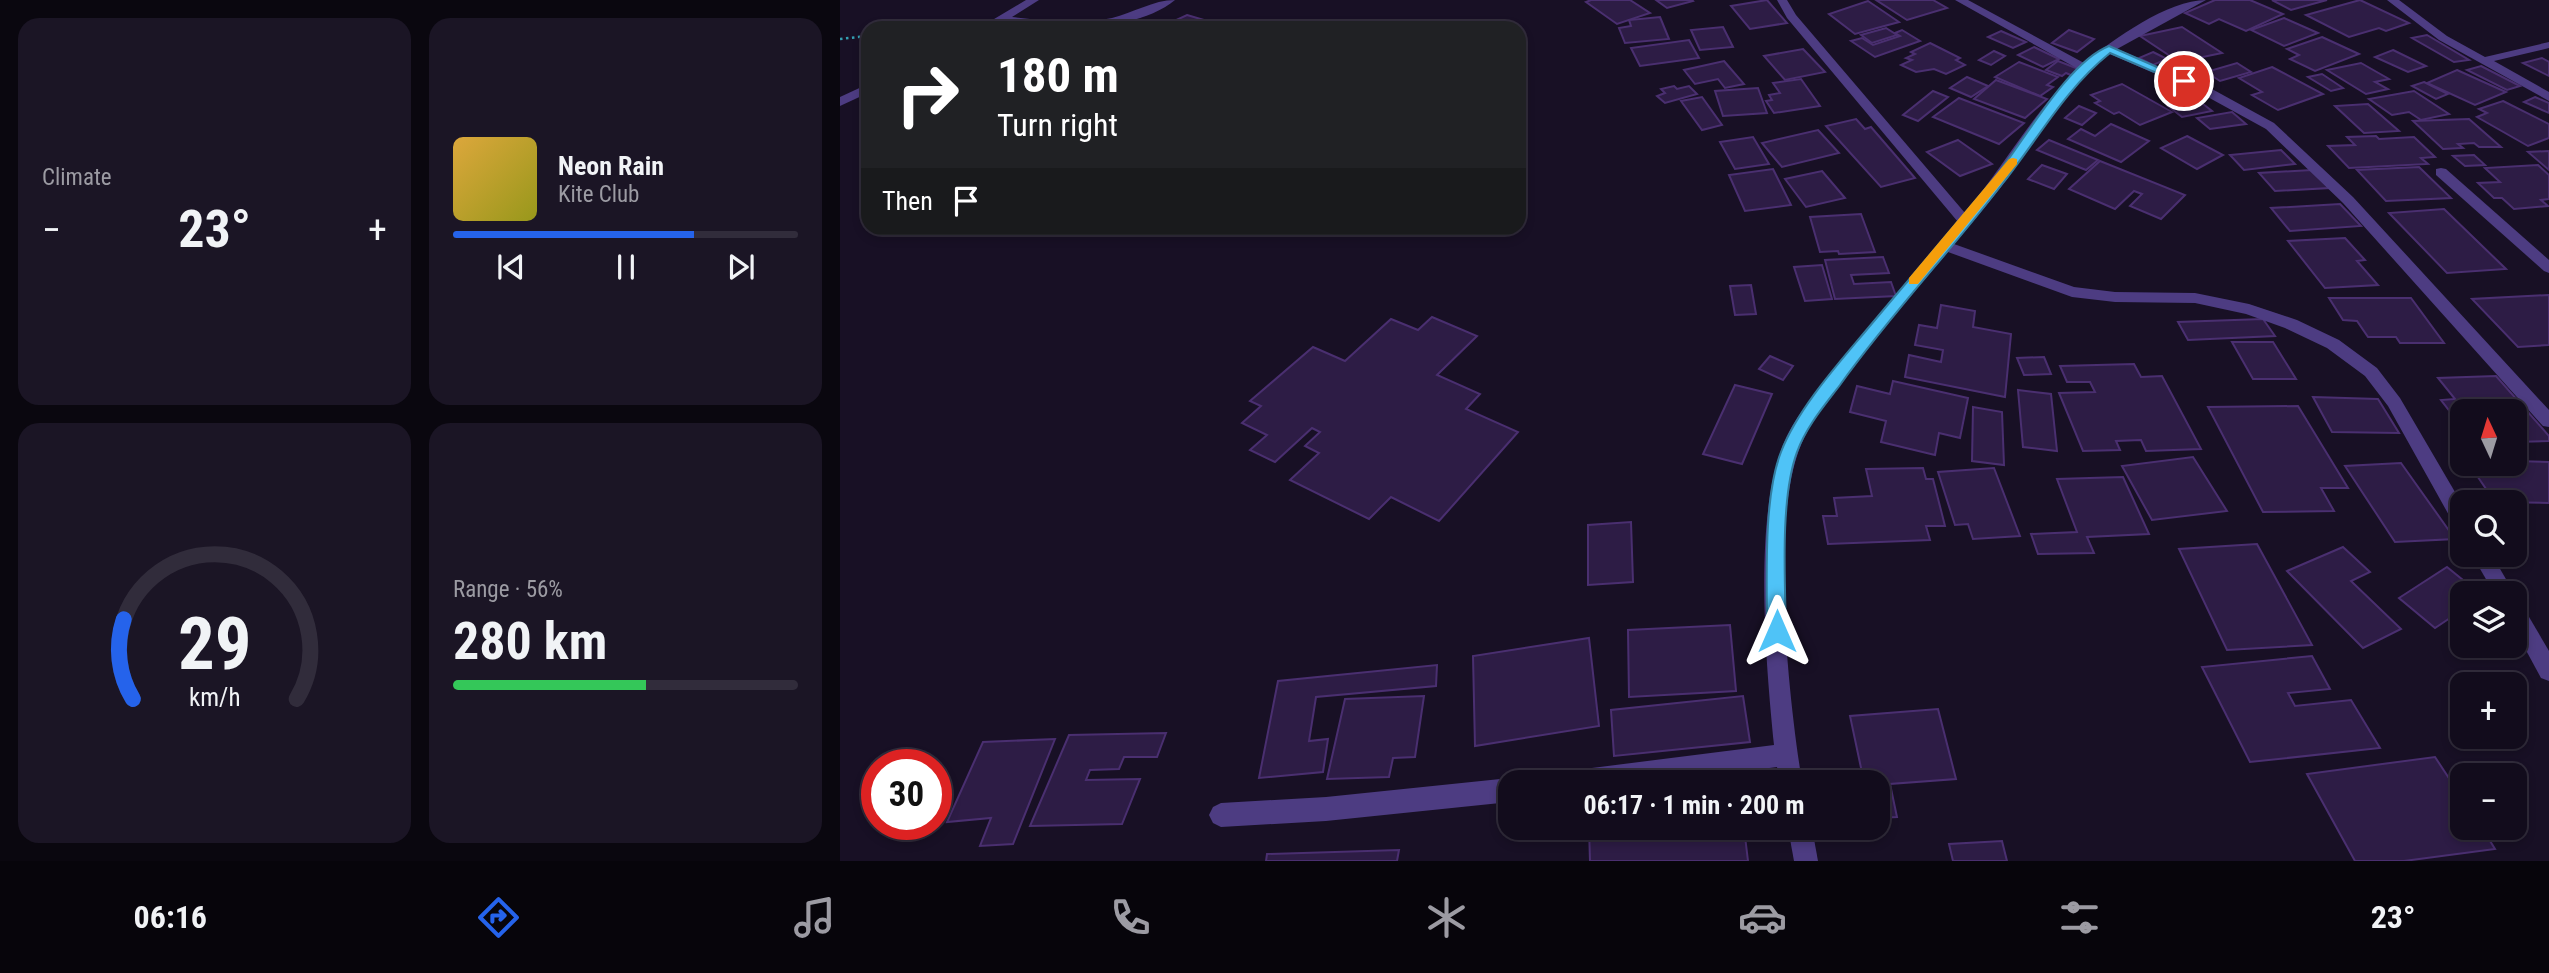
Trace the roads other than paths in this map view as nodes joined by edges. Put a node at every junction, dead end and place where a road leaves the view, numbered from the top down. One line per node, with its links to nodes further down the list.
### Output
1 (1034, 0): 7 (street)
2 (1170, 0): 10 (street)
3 (1782, 0): 19 (street)
4 (1961, 0): 14 (street)
5 (2201, 0): 12 (street)
6 (2392, 0): 13 (street)
7 (1003, 19): 8 (street); 9 (street)
8 (999, 21)
9 (1024, 21)
10 (1119, 21)
11 (2549, 45): 13 (street)
12 (2109, 49): 14 (street); 22 (street)
13 (2481, 61): 16 (street)
14 (2085, 68): 19 (street)
15 (861, 92): 17 (street)
16 (2549, 97)
17 (840, 102)
18 (2441, 172): 21 (street)
19 (1964, 220): 20 (street)
20 (1943, 245): 23 (street); 26 (street)
21 (2549, 268)
22 (2549, 421)
23 (2450, 500)
24 (2527, 632): 25 (street)
25 (2549, 671)
26 (1786, 755): 27 (street); 28 (street)
27 (1669, 770)
28 (1789, 770)
29 (1498, 791): 30 (street)
30 (1221, 815)
31 (1803, 840): 32 (street)
32 (1807, 861)

